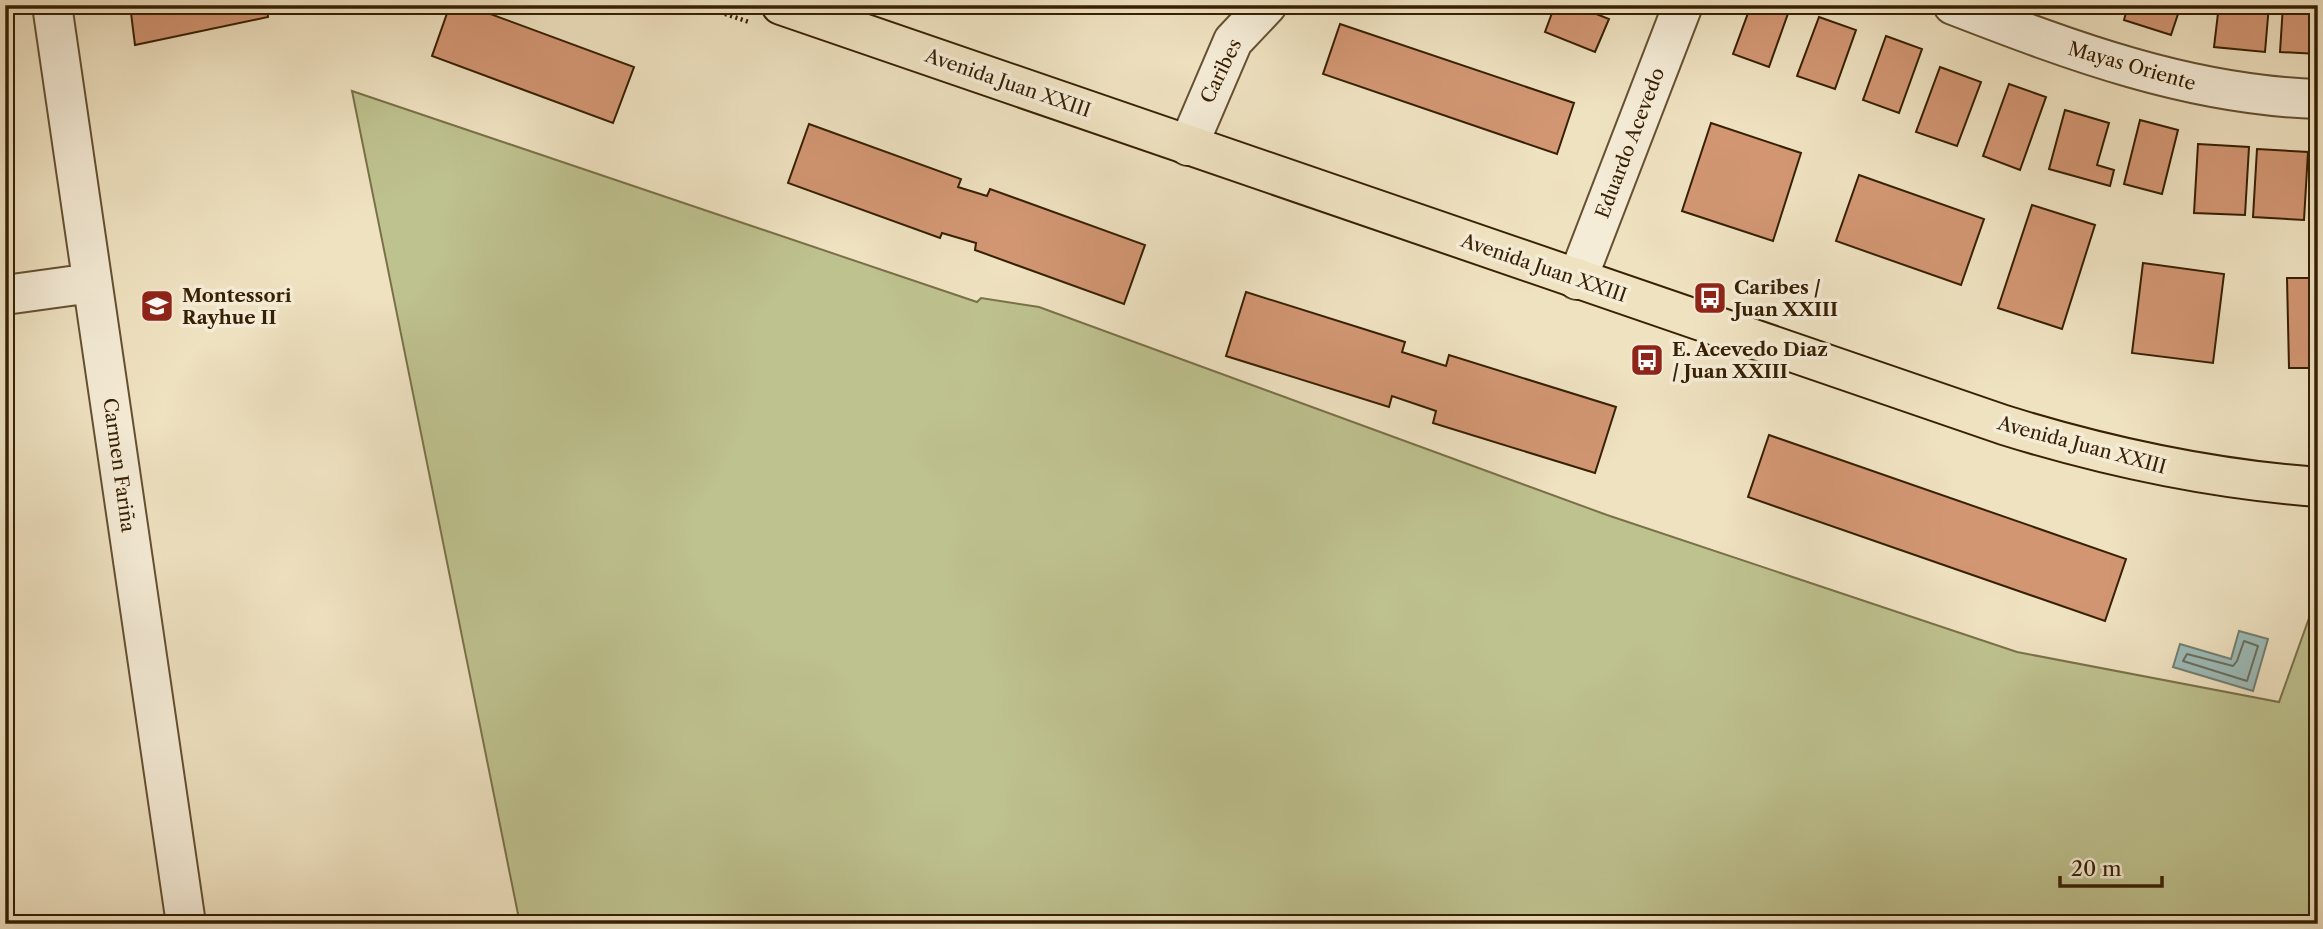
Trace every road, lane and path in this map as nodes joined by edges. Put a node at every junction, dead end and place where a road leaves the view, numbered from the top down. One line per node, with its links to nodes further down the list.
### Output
1 (52, 5): 10 (street, Carmen Fariña)
2 (781, 5): 8 (main road, Avenida Juan XXIII)
3 (1267, 5): 8 (street, Caribes)
4 (1683, 5): 9 (street, Eduardo Acevedo)
5 (1953, 5): 6 (street, Mayas Oriente)
6 (2009, 15): 7 (street, Mayas Oriente)
7 (2318, 100)
8 (1188, 146): 9 (main road, Avenida Juan XXIII)
9 (1577, 280): 12 (main road, Avenida Juan XXIII)
10 (92, 283): 11 (street); 13 (street, Carmen Fariña)
11 (5, 295)
12 (2318, 487)
13 (175, 922)

